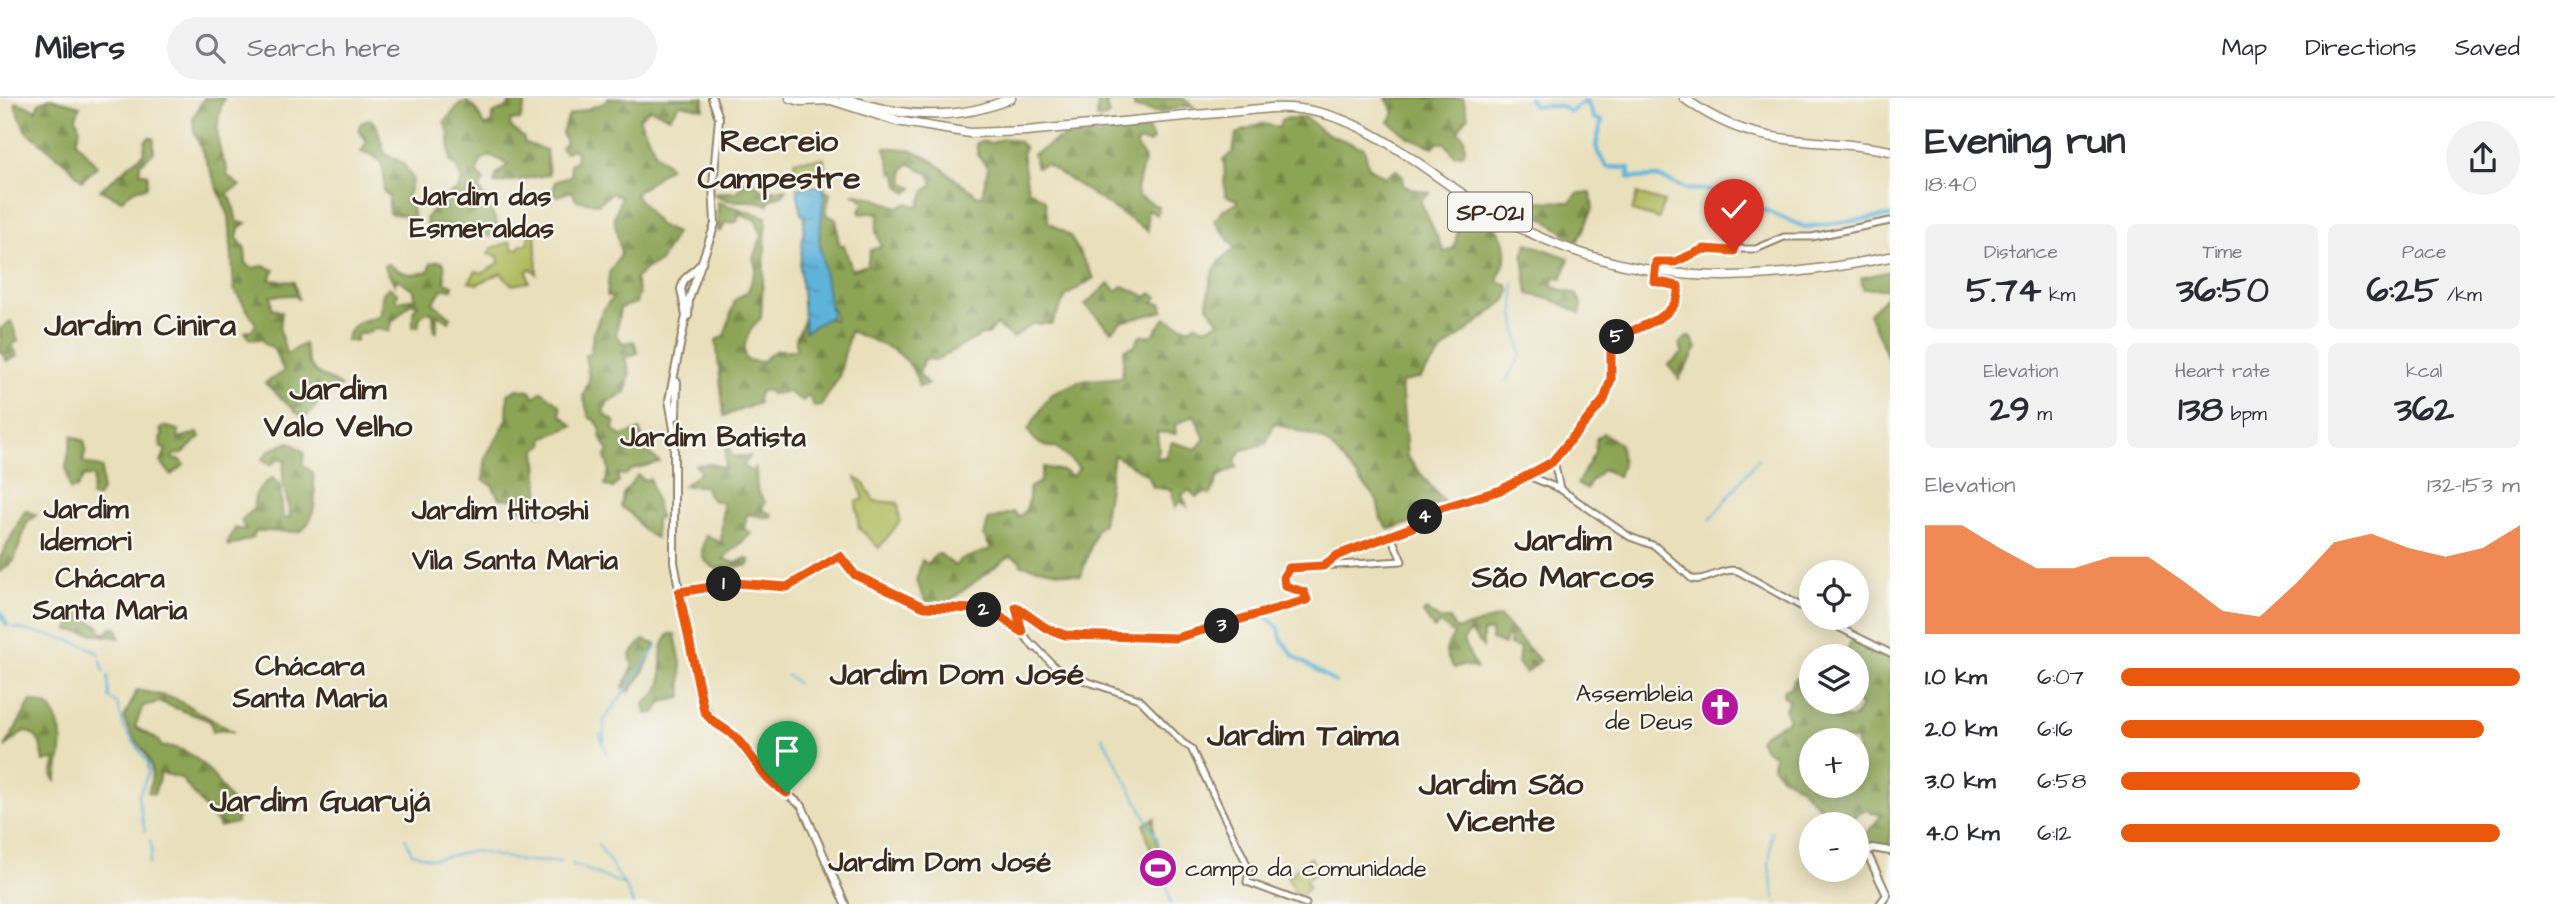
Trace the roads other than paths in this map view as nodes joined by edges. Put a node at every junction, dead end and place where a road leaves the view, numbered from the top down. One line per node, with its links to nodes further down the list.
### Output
1 (791, 98): 2 (highway); 6 (highway)
2 (798, 98)
3 (844, 98): 4 (highway)
4 (1011, 98)
5 (1684, 98): 8 (highway)
6 (827, 99): 10 (highway, SP-021)
7 (712, 100): 11 (main road)
8 (1890, 151)
9 (1890, 221): 16 (main road, bridge)
10 (1890, 257)
11 (702, 263): 12 (main road); 13 (main road)
12 (681, 297): 13 (main road); 14 (main road)
13 (689, 299): 14 (main road)
14 (673, 399): 15 (main road); 15 (main road); 15 (main road)
15 (675, 415): 21 (main road)
16 (1553, 461): 17 (main road); 18 (main road)
17 (1526, 475): 18 (main road); 19 (main road)
18 (1560, 489): 22 (main road)
19 (1391, 536): 20 (main road); 20 (main road)
20 (1323, 566): 24 (main road)
21 (679, 592): 24 (main road); 29 (main road)
22 (1799, 605)
23 (1844, 630): 25 (main road)
24 (1022, 632): 26 (main road)
25 (1890, 653)
26 (1102, 687): 27 (main road); 30 (main road)
27 (1108, 693)
28 (1890, 851): 31 (main road)
29 (845, 904)
30 (1306, 904)
31 (1880, 904)

